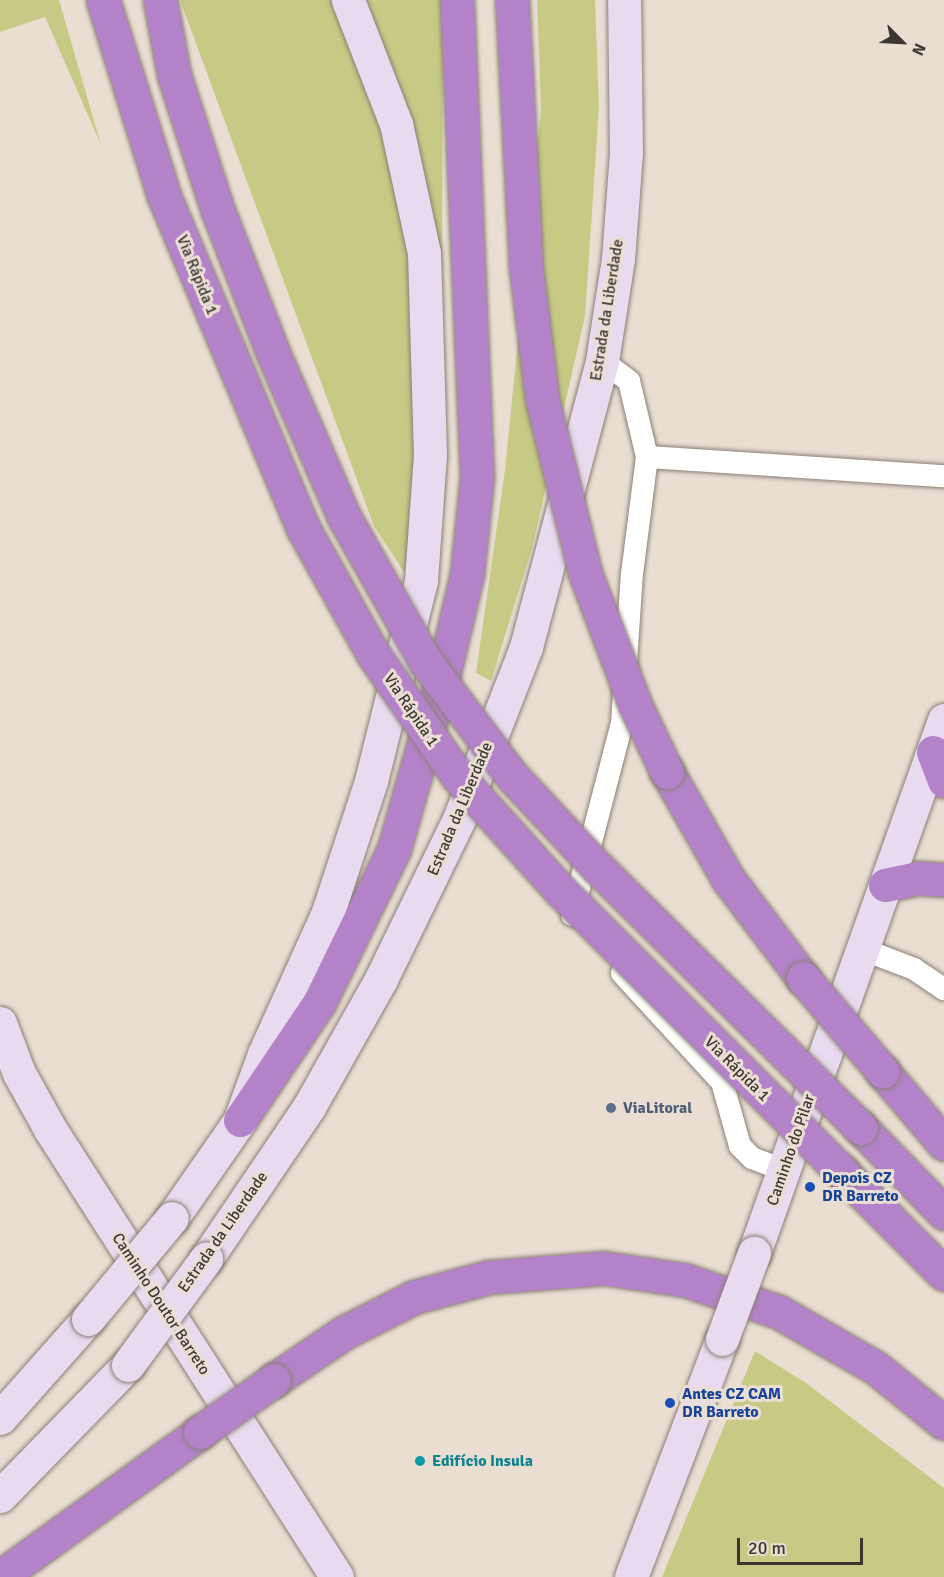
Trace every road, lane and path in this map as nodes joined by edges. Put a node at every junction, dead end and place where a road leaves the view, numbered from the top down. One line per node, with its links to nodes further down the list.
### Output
1 (103, 0): 21 (highway, Via Rápida 1, bridge)
2 (160, 0): 20 (highway, bridge)
3 (348, 0): 17 (main road)
4 (457, 0): 17 (highway)
5 (512, 0): 18 (highway, bridge)
6 (624, 0): 7 (main road, Estrada da Liberdade)
7 (602, 361): 8 (lane); 24 (main road, Estrada da Liberdade, bridge)
8 (647, 457): 9 (lane); 19 (lane)
9 (944, 476)
10 (944, 720): 11 (main road, Caminho do Pilar)
11 (938, 767): 13 (main road, Caminho do Pilar)
12 (944, 879): 13 (highway)
13 (885, 885): 14 (main road, Caminho do Pilar)
14 (862, 949): 15 (lane); 19 (main road, Caminho do Pilar)
15 (944, 989)
16 (0, 1023): 26 (main road, Caminho Doutor Barreto)
17 (240, 1120): 22 (main road, bridge)
18 (944, 1144)
19 (784, 1170): 27 (main road, Caminho do Pilar, bridge)
20 (944, 1213)
21 (944, 1274)
22 (0, 1418)
23 (944, 1423): 25 (highway, bridge)
24 (0, 1496)
25 (0, 1577)
26 (338, 1577)
27 (631, 1577)

